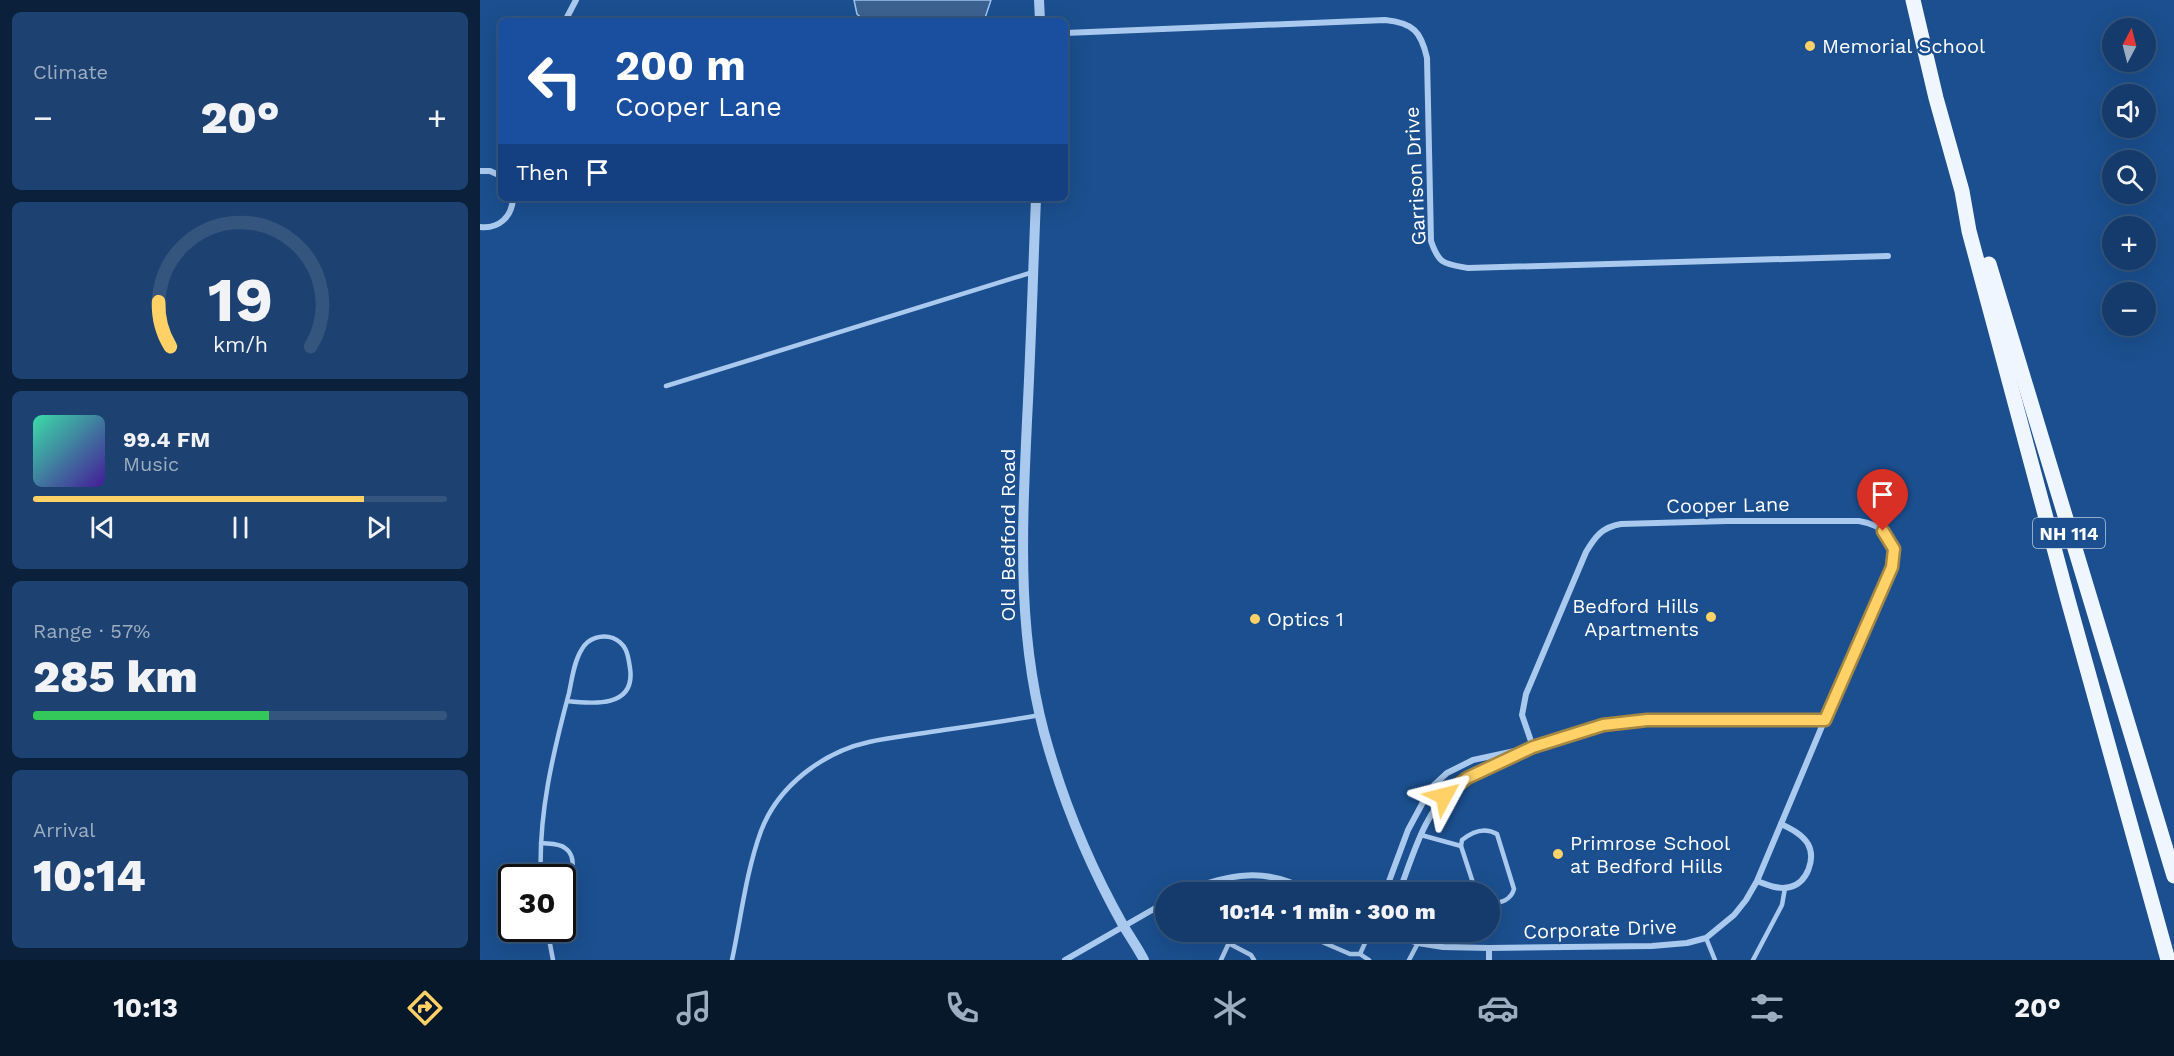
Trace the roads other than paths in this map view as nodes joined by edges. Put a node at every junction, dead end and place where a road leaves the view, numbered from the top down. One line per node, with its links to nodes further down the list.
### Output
1 (576, 0): 4 (street)
2 (1040, 0): 5 (street)
3 (1913, 0): 9 (main road, NH 114)
4 (567, 18)
5 (1040, 18)
6 (1068, 33): 13 (street, Garrison Drive)
7 (480, 171): 8 (street)
8 (498, 174)
9 (1962, 191): 26 (main road, NH 114); 57 (main road, NH 114)
10 (513, 201): 12 (street)
11 (1036, 201): 14 (street, Old Bedford Road)
12 (480, 227)
13 (1888, 256)
14 (1033, 272): 15 (lane); 17 (street, Old Bedford Road)
15 (666, 386)
16 (567, 701): 16 (lane); 22 (lane)
17 (1040, 716): 36 (street, Old Bedford Road); 48 (lane)
18 (1825, 720): 19 (street); 19 (street, Cooper Lane); 20 (street, Cooper Lane)
19 (1533, 747): 21 (street); 30 (street)
20 (1781, 825): 27 (street, Corporate Drive); 33 (street)
21 (1421, 835): 23 (lane); 31 (street)
22 (541, 843): 24 (lane); 25 (lane)
23 (1461, 846): 32 (lane); 34 (lane)
24 (541, 864)
25 (571, 864)
26 (2174, 876)
27 (1757, 881): 33 (street); 37 (street, Corporate Drive)
28 (1209, 882): 29 (street)
29 (1285, 882)
30 (1389, 882)
31 (1403, 882)
32 (1473, 882)
33 (1785, 888): 56 (lane)
34 (1500, 902)
35 (1155, 908): 36 (street)
36 (1123, 926): 49 (street); 50 (street, Old Bedford Road)
37 (1706, 938): 44 (street, Corporate Drive); 55 (lane)
38 (550, 942): 47 (lane)
39 (1322, 942): 45 (lane)
40 (1365, 942): 45 (lane)
41 (1415, 942): 43 (street, Corporate Drive)
42 (1228, 943): 46 (lane); 51 (lane)
43 (1418, 943): 44 (street, Corporate Drive); 53 (lane)
44 (1489, 948): 54 (street)
45 (1360, 954): 52 (lane)
46 (1253, 958)
47 (553, 960)
48 (732, 960)
49 (1065, 960)
50 (1144, 960)
51 (1221, 960)
52 (1369, 960)
53 (1409, 960)
54 (1490, 960)
55 (1715, 960)
56 (1752, 960)
57 (2168, 960)

